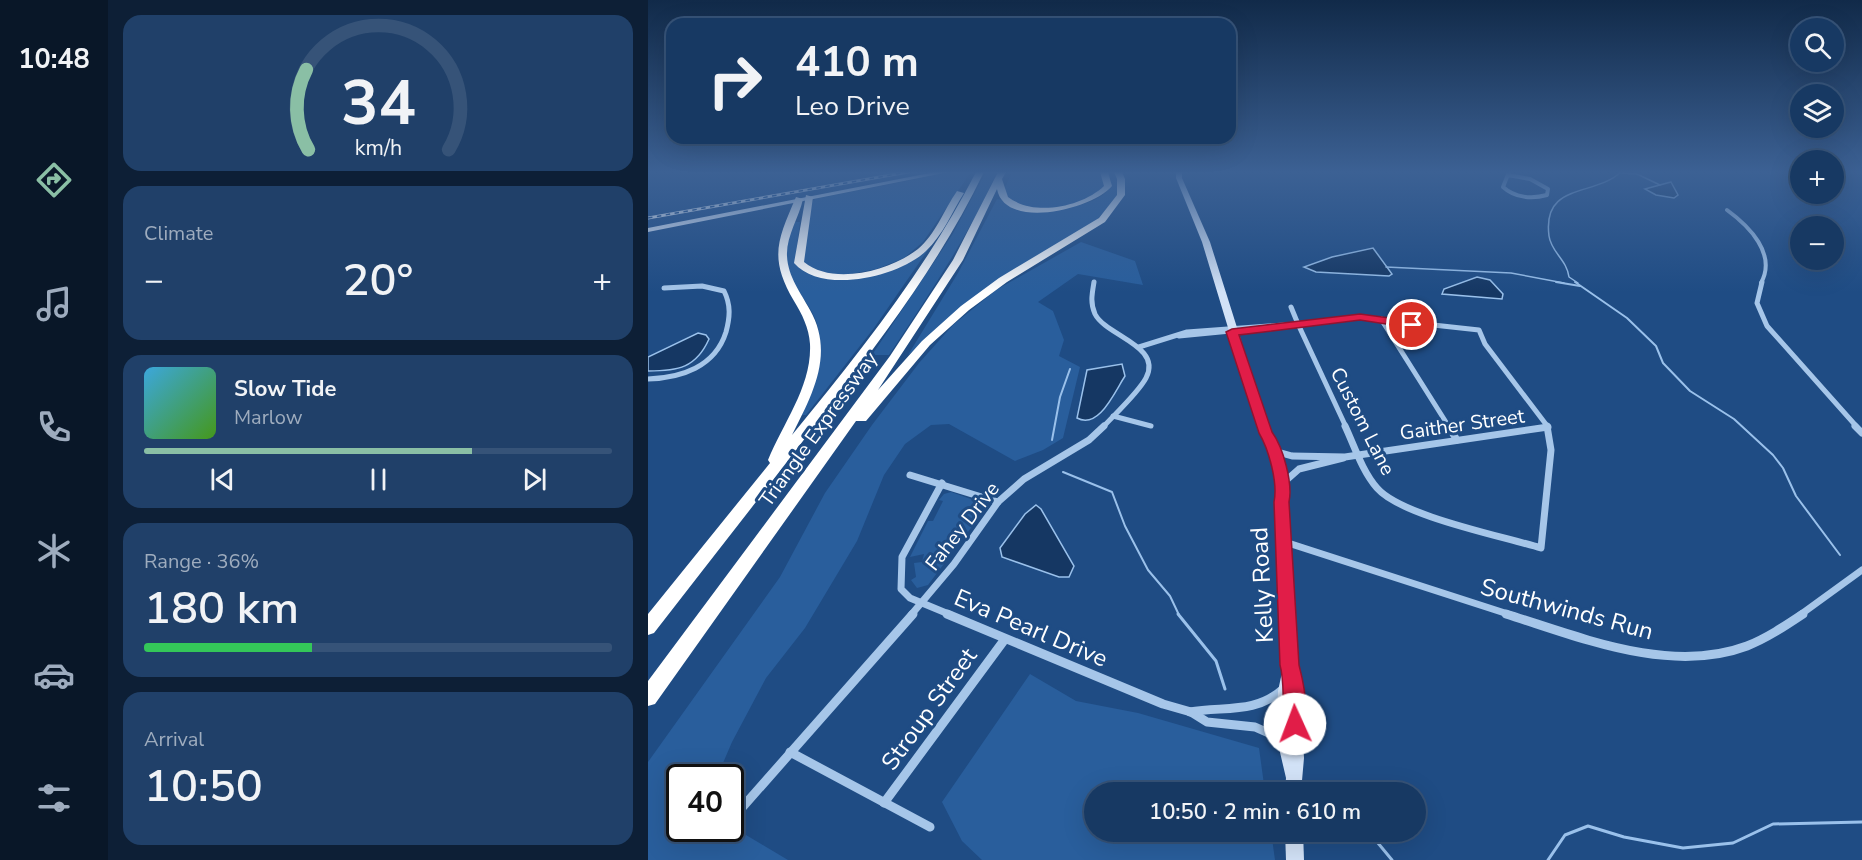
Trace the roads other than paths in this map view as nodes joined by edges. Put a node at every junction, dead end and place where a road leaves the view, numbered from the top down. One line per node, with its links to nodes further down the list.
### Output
1 (720, 212): 11 (main road)
2 (732, 212): 12 (main road)
3 (798, 212): 31 (highway)
4 (803, 212): 5 (highway)
5 (947, 212)
6 (958, 212): 31 (highway, Triangle Expressway)
7 (983, 212): 27 (highway, Triangle Expressway)
8 (1110, 212): 27 (highway)
9 (1193, 212): 18 (street, Kelly Road)
10 (1729, 212): 25 (street)
11 (648, 225)
12 (648, 230)
13 (1094, 282): 19 (street)
14 (664, 288): 20 (street)
15 (1291, 307): 17 (street, Custom Lane)
16 (1381, 319): 17 (street); 23 (street); 26 (street)
17 (1298, 324): 18 (street); 29 (street, Custom Lane)
18 (1231, 330): 19 (street); 24 (street, Kelly Road)
19 (1139, 346): 21 (street, Fahey Drive)
20 (648, 379)
21 (1113, 416): 22 (street); 35 (street, Fahey Drive)
22 (1150, 426)
23 (1548, 427): 26 (street, Gaither Street); 29 (street, Custom Lane)
24 (1265, 433): 28 (street, Kelly Road); 36 (street, Kelly Road)
25 (1862, 433)
26 (1457, 440): 29 (street, Gaither Street)
27 (831, 447): 44 (highway, Triangle Expressway)
28 (1274, 451): 30 (street, Gaither Street); 34 (street, Kelly Road)
29 (1359, 456): 30 (street, Gaither Street)
30 (1345, 457): 34 (street, Gaither Street)
31 (771, 472): 40 (highway, Triangle Expressway)
32 (910, 475): 33 (street)
33 (942, 483): 35 (street); 39 (street, Eva Pearl Drive)
34 (1282, 484): 36 (street, Kelly Road)
35 (998, 502): 39 (street, Fahey Drive)
36 (1281, 502): 37 (street, Kelly Road)
37 (1284, 542): 38 (street, Southwinds Run); 42 (street, Kelly Road)
38 (1862, 570)
39 (922, 603): 41 (street, Eva Pearl Drive); 47 (street, Fahey Drive)
40 (648, 627)
41 (1005, 639): 45 (street, Eva Pearl Drive); 50 (street, Stroup Street)
42 (1289, 665): 43 (street, Kelly Road); 48 (street, Kelly Road)
43 (1286, 686): 45 (street, Eva Pearl Drive); 46 (street, Kelly Road)
44 (648, 697)
45 (1190, 712): 46 (street, Eva Pearl Drive)
46 (1288, 748): 49 (street, Kelly Road)
47 (790, 753): 50 (street); 51 (street, Fahey Drive)
48 (1293, 782)
49 (1293, 782)
50 (884, 803): 52 (street)
51 (744, 805)
52 (930, 828)
53 (1294, 842): 54 (street)
54 (1295, 860)

